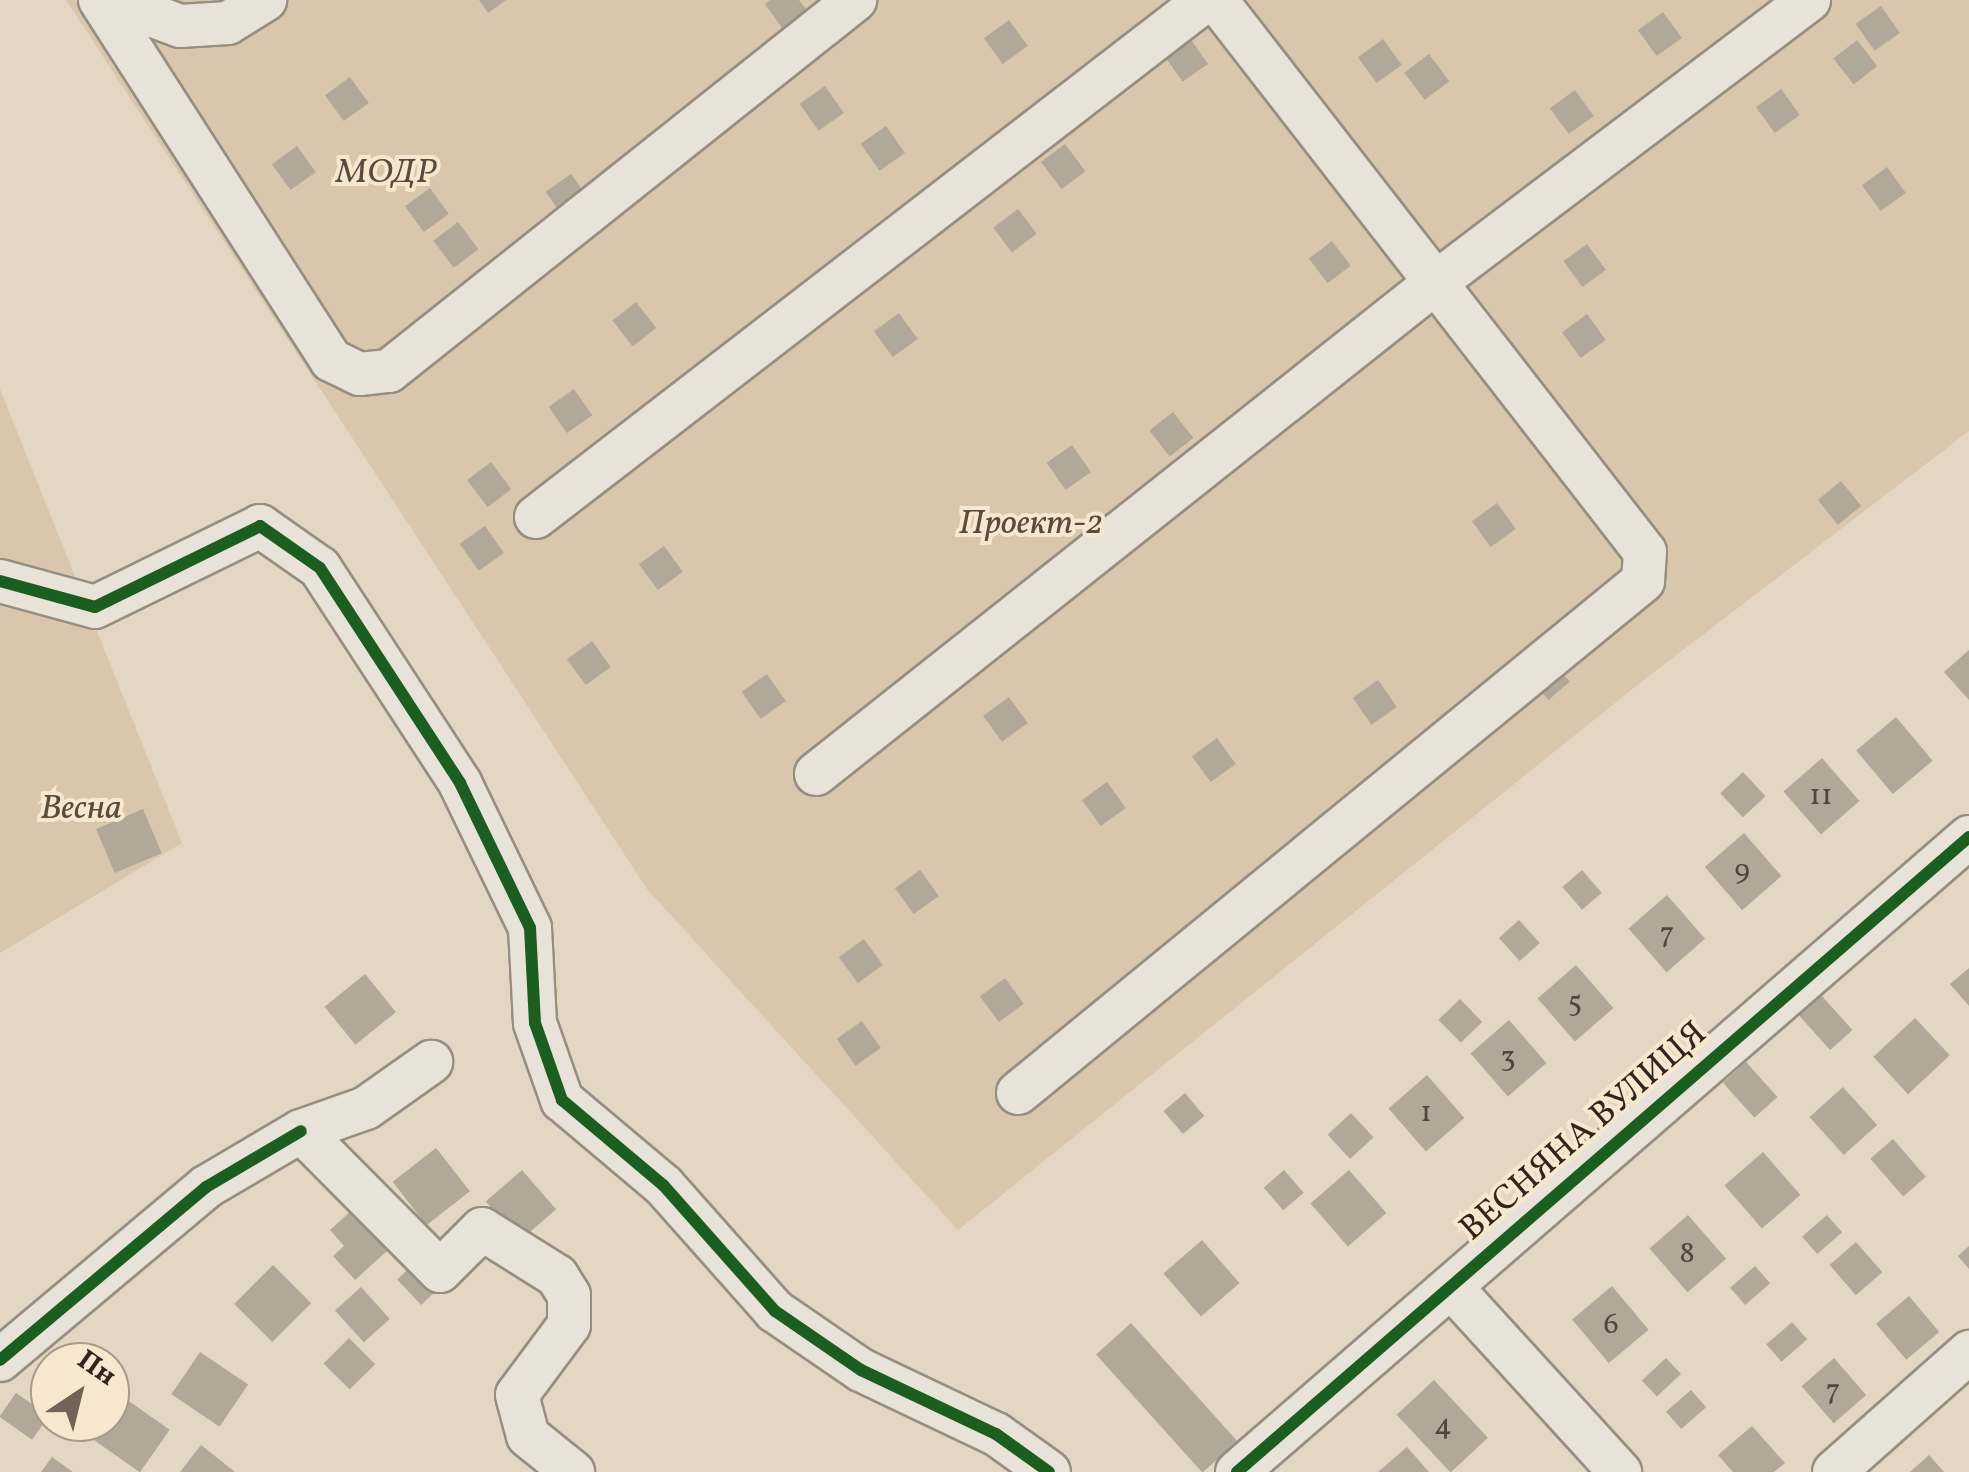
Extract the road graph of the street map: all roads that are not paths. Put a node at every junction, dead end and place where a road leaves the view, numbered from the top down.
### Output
1 (100, 0) edge
2 (111, 0) edge
3 (265, 0) edge
4 (855, 0) edge
5 (1206, 0) edge
6 (1216, 0) edge
7 (1809, 0) edge
8 (1435, 283) junction
9 (536, 517) dead end
10 (0, 581) edge
11 (816, 774) dead end
12 (1969, 837) edge
13 (431, 1062) dead end
14 (1018, 1093) dead end
15 (300, 1131) junction
16 (1451, 1288) junction
17 (1969, 1352) edge
18 (0, 1360) edge
19 (572, 1472) edge
20 (1049, 1472) edge
21 (1238, 1472) edge
22 (1620, 1472) edge
23 (1834, 1472) edge

1 - 4 street
2 - 3 street
5 - 9 street
6 - 8 street
7 - 8 street
8 - 11 street
8 - 14 street
10 - 20 street
12 - 16 street, ВЕСНЯНА ВУЛИЦЯ
13 - 15 street
15 - 18 street
15 - 19 street
16 - 21 street, ВЕСНЯНА ВУЛИЦЯ
16 - 22 street
17 - 23 street

